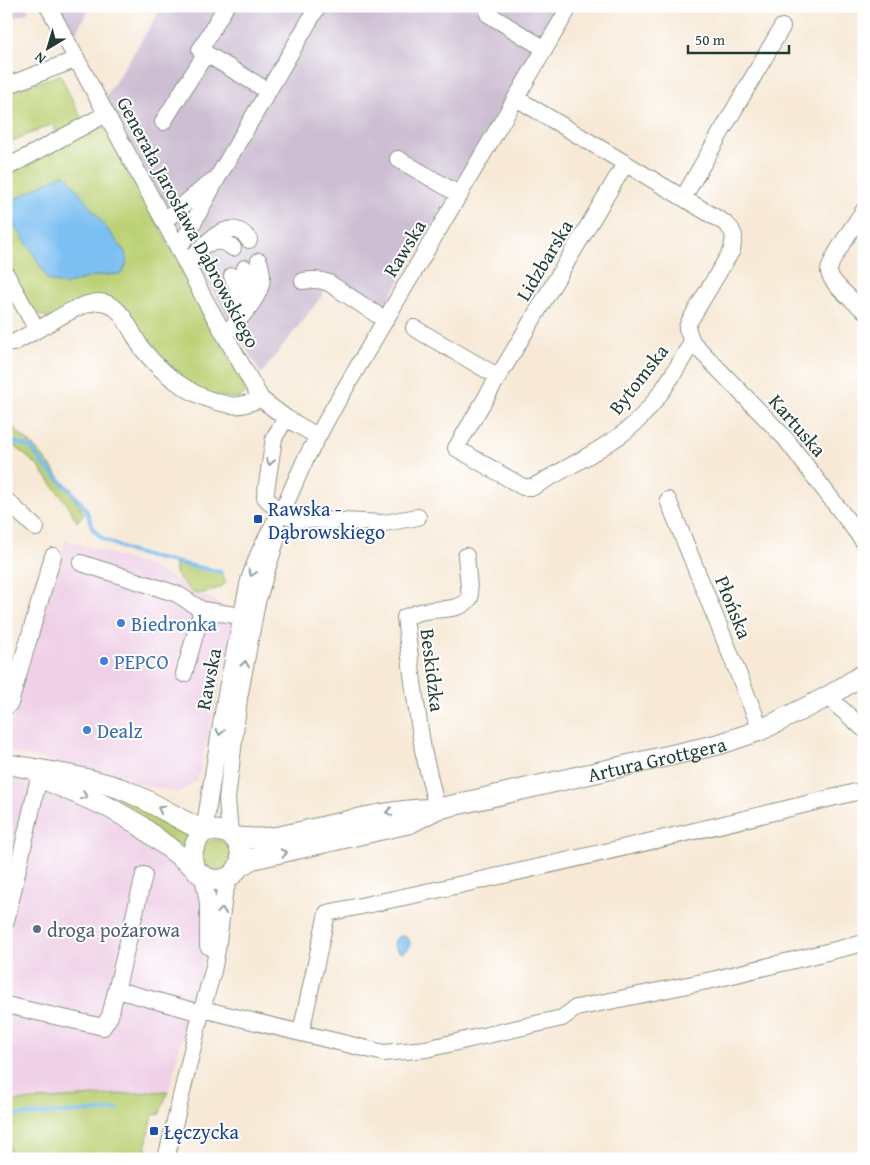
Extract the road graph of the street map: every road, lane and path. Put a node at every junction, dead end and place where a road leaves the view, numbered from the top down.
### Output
1 (48, 6) edge
2 (226, 6) edge
3 (318, 6) edge
4 (570, 6) edge
5 (488, 14) dead end
6 (782, 26) dead end
7 (545, 49) junction
8 (206, 53) junction
9 (76, 59) junction
10 (6, 86) edge
11 (268, 91) junction
12 (516, 98) junction
13 (106, 114) junction
14 (164, 122) dead end
15 (398, 159) dead end
16 (625, 164) junction
17 (6, 168) edge
18 (219, 175) junction
19 (460, 195) junction
20 (682, 198) junction
21 (864, 210) edge
22 (164, 221) junction
23 (248, 240) dead end
24 (202, 247) junction
25 (227, 251) dead end
26 (182, 257) junction
27 (6, 274) edge
28 (303, 281) dead end
29 (864, 310) edge
30 (244, 313) junction
31 (385, 320) junction
32 (414, 328) dead end
33 (36, 330) junction
34 (225, 335) junction
35 (692, 342) junction
36 (14, 343) dead end
37 (499, 377) junction
38 (261, 399) junction
39 (286, 418) junction
40 (317, 436) junction
41 (533, 487) joint
42 (6, 500) edge
43 (668, 500) dead end
44 (281, 514) junction
45 (418, 516) dead end
46 (36, 528) dead end
47 (864, 542) edge
48 (53, 556) dead end
49 (466, 556) dead end
50 (80, 563) dead end
51 (202, 610) junction
52 (241, 616) junction
53 (184, 674) dead end
54 (864, 674) edge
55 (829, 696) junction
56 (6, 707) edge
57 (864, 729) edge
58 (761, 730) junction
59 (7, 764) edge
60 (39, 777) junction
61 (864, 790) edge
62 (437, 809) junction
63 (204, 831) junction
64 (232, 835) junction
65 (199, 872) junction
66 (234, 872) junction
67 (144, 875) dead end
68 (6, 921) edge
69 (864, 943) edge
70 (117, 990) junction
71 (203, 1005) junction
72 (6, 1006) edge
73 (301, 1032) junction
74 (166, 1159) edge

1 - 9 street, Generała Jarosława Dąbrowskiego
2 - 8 street
3 - 11 street
4 - 7 street, Rawska
5 - 7 street
6 - 20 street
7 - 12 street, Rawska
8 - 11 street
8 - 14 street
9 - 10 street
9 - 13 street, Generała Jarosława Dąbrowskiego
11 - 18 street
12 - 16 street, Bytomska
12 - 19 street, Rawska
13 - 17 street
13 - 22 street, Generała Jarosława Dąbrowskiego
15 - 19 street
16 - 20 street, Bytomska
16 - 37 street, Lidzbarska
18 - 22 street
18 - 26 street
19 - 31 street, Rawska
20 - 35 street, Bytomska
21 - 29 street
22 - 26 street, Generała Jarosława Dąbrowskiego
23 - 24 street
24 - 25 street
24 - 26 street
26 - 34 street, Generała Jarosława Dąbrowskiego
27 - 33 street
28 - 31 street
30 - 30 street
30 - 34 street
31 - 40 street, Rawska
32 - 37 street
33 - 36 street
33 - 38 street
34 - 38 street, Generała Jarosława Dąbrowskiego
35 - 41 street, Bytomska
35 - 47 street, Kartuska
37 - 41 street, Lidzbarska
38 - 39 street, Generała Jarosława Dąbrowskiego
39 - 40 street, Generała Jarosława Dąbrowskiego
39 -> 44 street
40 - 44 street, Rawska
42 - 46 street
43 - 58 street, Płońska
44 - 45 street
44 -> 52 street, Rawska
64 -> 44 street, Rawska
48 - 56 street
49 - 62 street, Beskidzka
50 - 51 street
51 - 52 street
51 - 53 street
52 -> 63 street, Rawska
54 - 55 main road, Artura Grottgera
55 - 57 street
55 - 58 main road, Artura Grottgera
58 - 62 main road, Artura Grottgera
59 - 60 main road
63 -> 59 main road
60 -> 65 main road
60 - 68 street
61 - 73 street
62 -> 64 main road, Artura Grottgera
66 -> 62 main road, Artura Grottgera
63 - 64 main road
63 - 65 main road
64 - 66 main road
65 - 66 main road
65 - 71 street
71 -> 66 street
67 - 70 street
69 - 73 street
70 - 71 street
70 - 72 street
71 - 73 street
71 - 74 street

